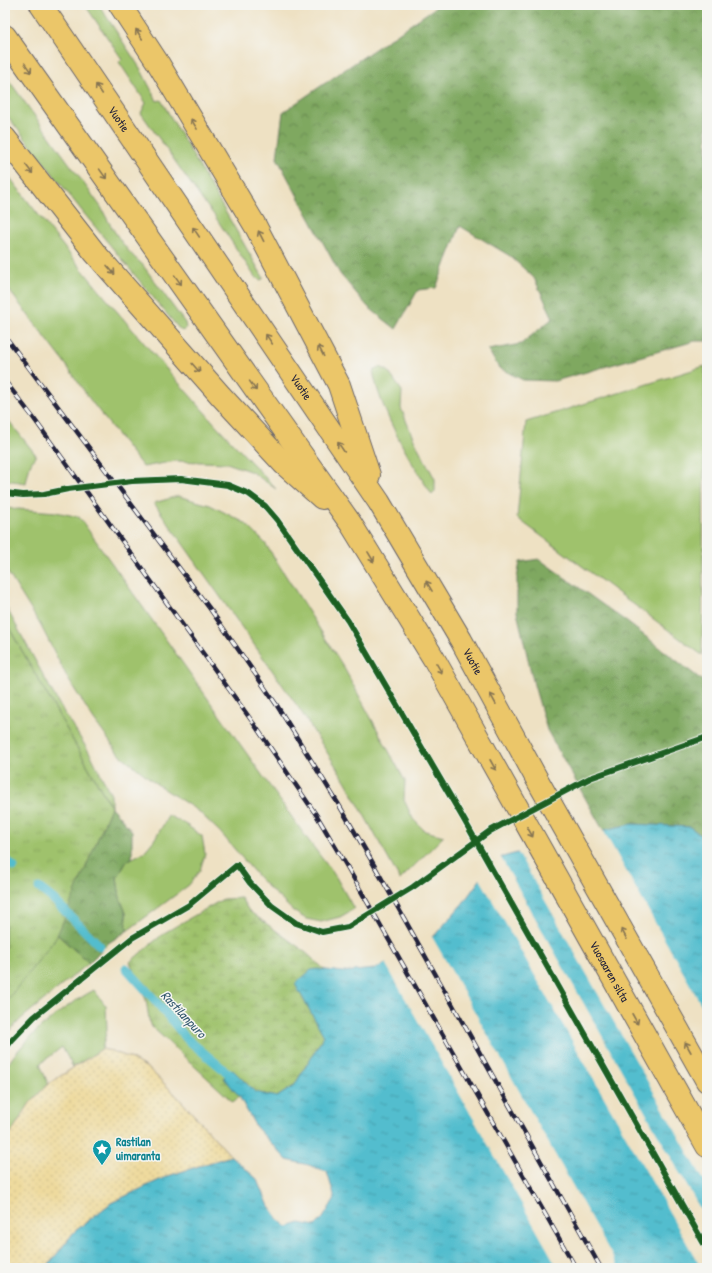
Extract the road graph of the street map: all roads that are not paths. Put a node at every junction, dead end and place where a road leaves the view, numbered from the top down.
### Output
1 (42, 5) edge
2 (120, 5) edge
3 (5, 36) edge
4 (5, 138) edge
5 (379, 502) junction
6 (351, 524) junction
7 (707, 1081) edge
8 (707, 1146) edge

5 -> 1 main road, Vuotie
5 -> 2 main road
3 -> 6 main road
4 -> 6 main road
7 -> 5 main road, Vuotie
6 -> 8 main road, Vuosaaren silta

